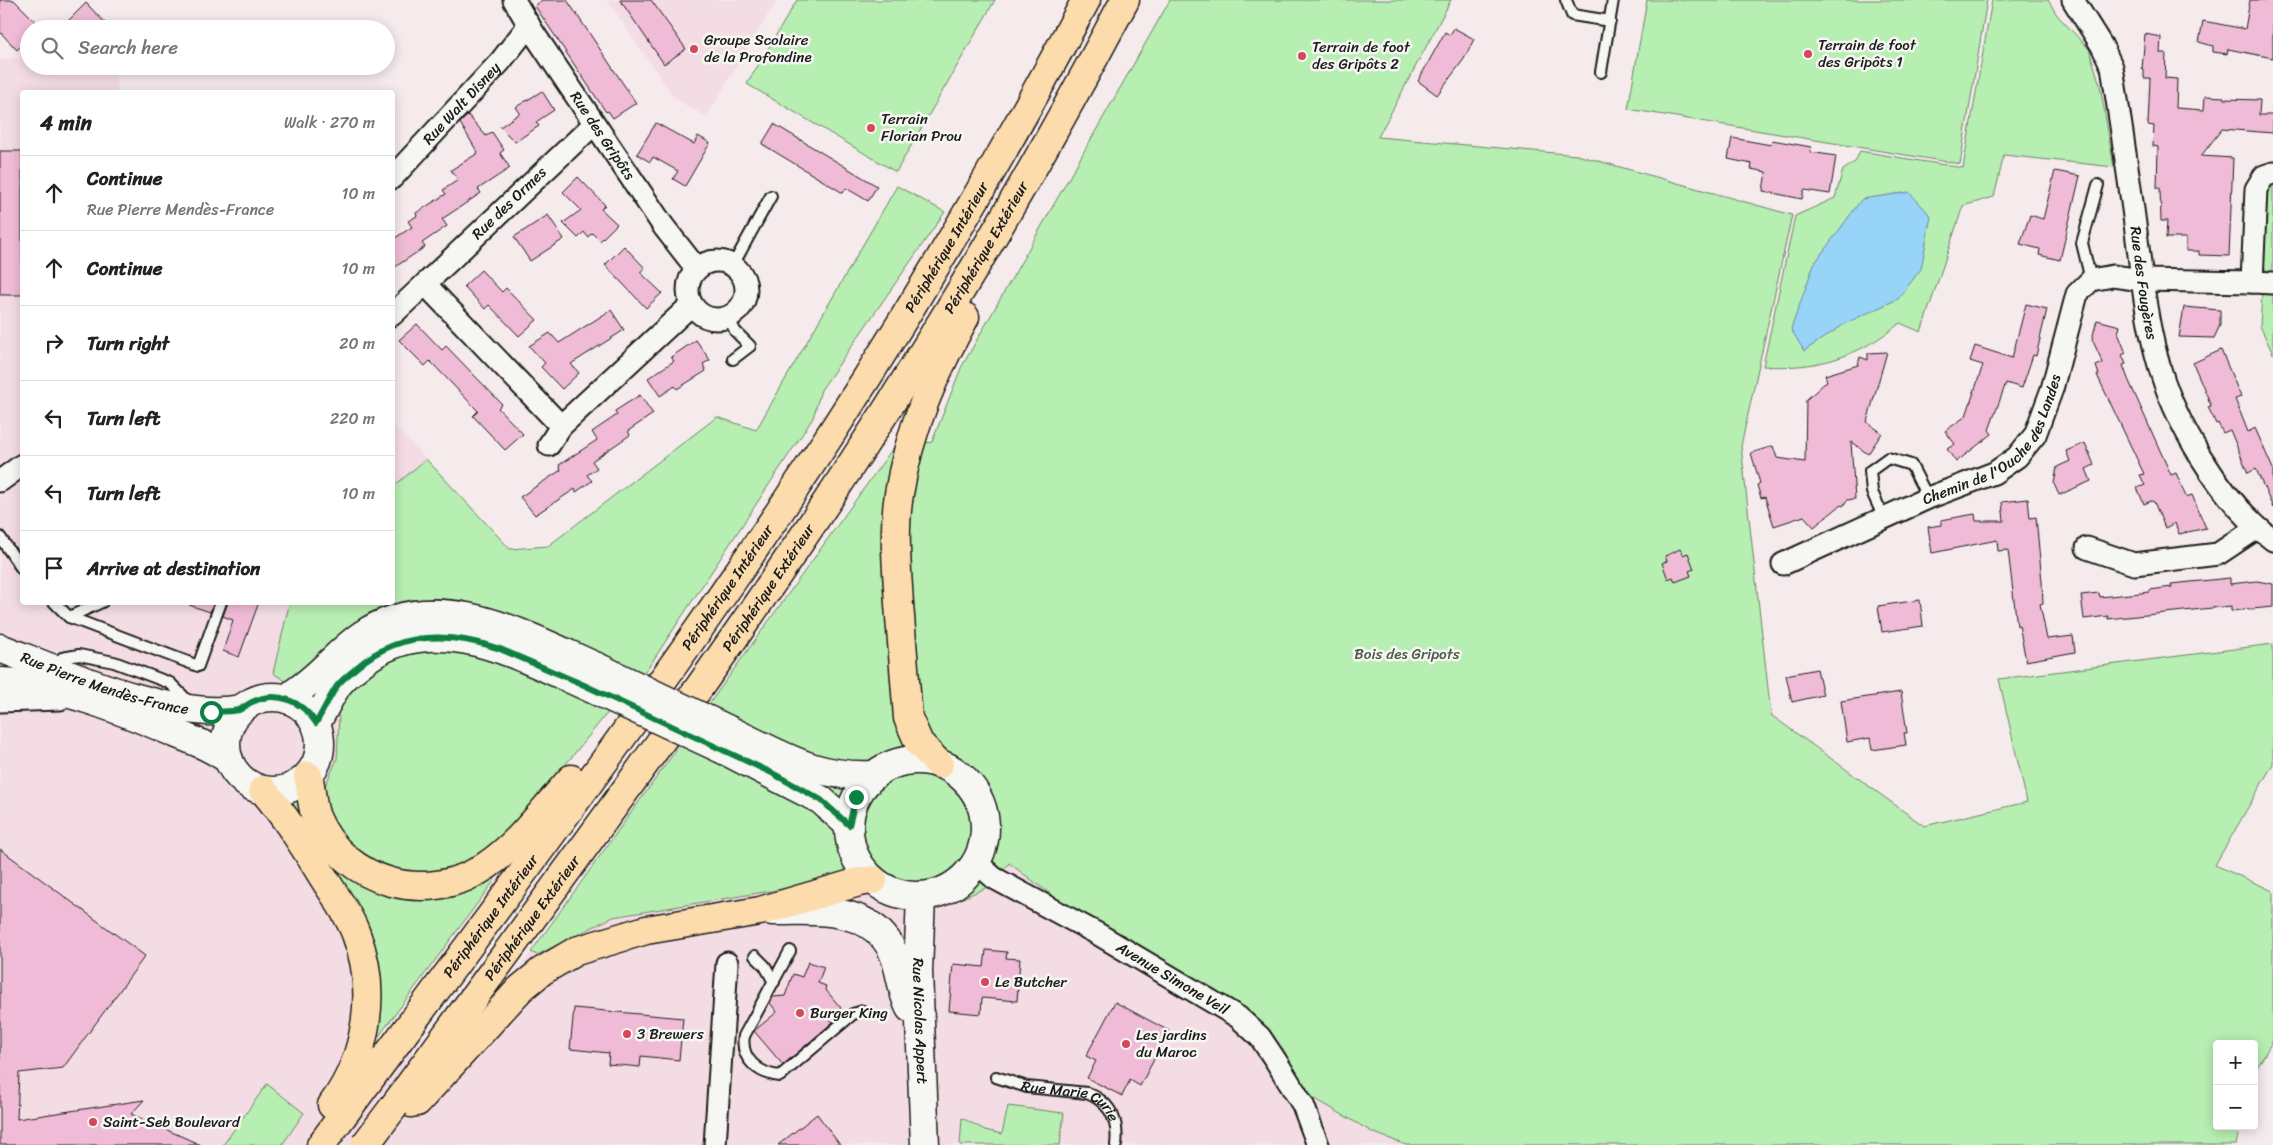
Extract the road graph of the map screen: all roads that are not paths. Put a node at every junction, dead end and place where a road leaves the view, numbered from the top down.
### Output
1 (514, 0) edge
2 (1086, 0) edge
3 (1125, 0) edge
4 (1566, 0) edge
5 (1613, 0) edge
6 (2074, 0) edge
7 (1610, 22) junction
8 (529, 25) junction
9 (1601, 72) dead end
10 (594, 124) junction
11 (2273, 173) edge
12 (395, 175) edge
13 (2098, 185) dead end
14 (771, 196) dead end
15 (1003, 220) junction
16 (733, 265) junction
17 (696, 268) junction
18 (2091, 280) junction
19 (2142, 280) junction
20 (2263, 282) edge
21 (425, 284) junction
22 (691, 305) junction
23 (395, 312) edge
24 (729, 317) junction
25 (733, 359) dead end
26 (561, 426) junction
27 (549, 445) dead end
28 (20, 467) edge
29 (0, 481) edge
30 (1928, 498) junction
31 (1884, 518) junction
32 (2265, 534) edge
33 (0, 537) edge
34 (2087, 548) dead end
35 (1783, 564) dead end
36 (20, 566) edge
37 (57, 605) edge
38 (95, 605) edge
39 (220, 605) edge
40 (69, 617) junction
41 (0, 648) edge
42 (590, 676) junction
43 (0, 682) edge
44 (82, 699) junction
45 (286, 699) junction
46 (0, 701) edge
47 (242, 709) junction
48 (316, 723) junction
49 (730, 741) junction
50 (229, 760) junction
51 (939, 764) junction
52 (600, 767) junction
53 (874, 775) junction
54 (308, 776) junction
55 (264, 790) junction
56 (849, 825) junction
57 (976, 862) junction
58 (872, 880) junction
59 (921, 896) junction
60 (760, 911) junction
61 (790, 951) dead end
62 (755, 956) dead end
63 (727, 963) dead end
64 (774, 982) junction
65 (863, 1011) dead end
66 (920, 1024) junction
67 (996, 1077) dead end
68 (350, 1093) junction
69 (395, 1105) junction
70 (364, 1142) edge
71 (311, 1143) edge
72 (715, 1145) edge
73 (925, 1145) edge
74 (1116, 1145) edge
75 (1318, 1145) edge

1 - 8 street, Rue des Gripôts
2 - 52 highway, Périphérique Intérieur
3 - 15 highway, Périphérique Extérieur
4 - 7 lane
5 - 7 lane
6 - 19 street, Rue des Fougères
7 - 9 lane
8 - 10 street, Rue des Gripôts
8 - 12 street, Rue Walt Disney
10 - 17 street, Rue des Gripôts
10 - 21 street, Rue des Ormes
11 - 20 street
13 - 18 lane
14 - 16 lane
15 - 51 highway
15 - 69 highway, Périphérique Extérieur
16 - 17 street
16 - 24 street
17 - 22 street
18 - 19 street
18 - 30 street, Chemin de l'Ouche des Landes
19 - 20 street
19 - 32 street, Rue des Fougères
21 - 23 street, Rue des Ormes
21 - 26 street
22 - 24 street
22 - 26 street
24 - 25 lane
26 - 27 street
28 - 29 street
30 - 31 street, Chemin de l'Ouche des Landes
30 - 31 lane
31 - 35 street, Chemin de l'Ouche des Landes
32 - 34 street
33 - 36 lane
37 - 40 lane
38 - 40 lane
39 - 40 lane
41 - 47 main road, Rue Pierre Mendès-France
42 - 45 main road
42 - 48 main road
42 - 49 main road, bridge
43 - 44 main road, Rue Pierre Mendès-France
44 - 46 street
44 - 50 main road, Rue Pierre Mendès-France
45 - 47 main road
45 - 48 main road
47 - 50 main road
48 - 54 main road
49 - 53 main road
49 - 56 main road
50 - 55 main road
51 - 53 main road
51 - 57 main road
52 - 54 highway
52 - 68 highway, Périphérique Intérieur
53 - 56 main road
54 - 55 main road
55 - 68 highway
56 - 58 main road
57 - 59 main road
57 - 75 street, Avenue Simone Veil
58 - 59 main road
58 - 60 highway
59 - 66 main road, Rue Nicolas Appert
60 - 66 main road
60 - 69 highway
61 - 64 lane
62 - 64 lane
63 - 72 street
64 - 65 lane
66 - 73 main road, Rue Nicolas Appert
67 - 74 lane, Rue Marie Curie
68 - 71 highway
69 - 70 highway, Périphérique Extérieur, bridge

